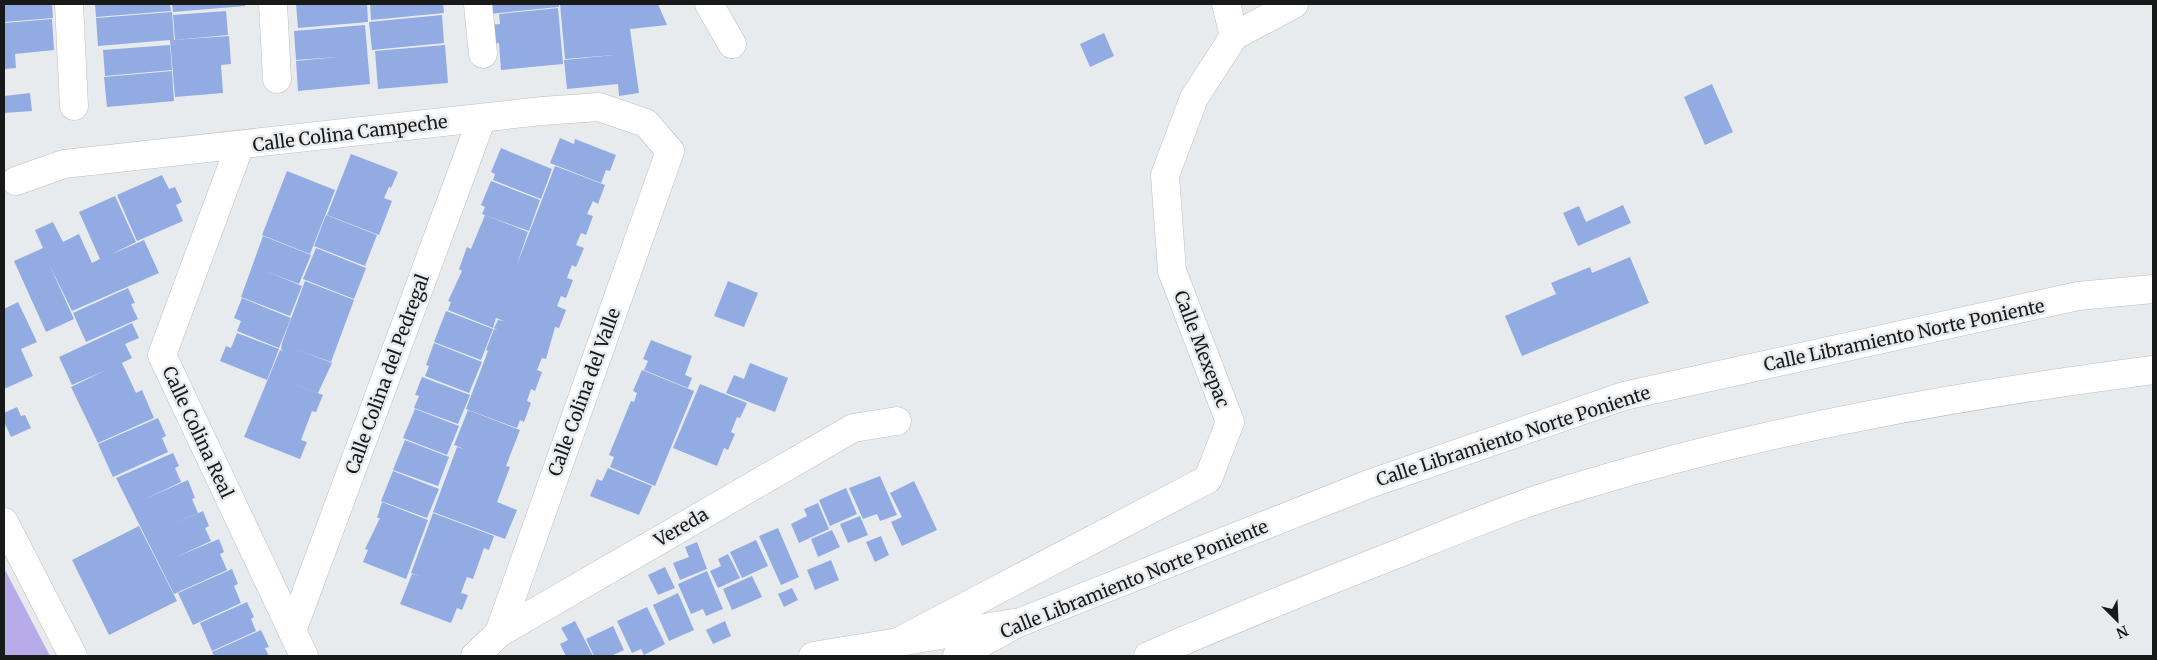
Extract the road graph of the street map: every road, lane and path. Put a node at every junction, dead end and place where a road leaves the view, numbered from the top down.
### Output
1 (69, 4) edge
2 (273, 4) edge
3 (478, 4) edge
4 (709, 4) edge
5 (1226, 4) edge
6 (1294, 4) edge
7 (1234, 36) junction
8 (732, 44) dead end
9 (482, 54) dead end
10 (277, 79) dead end
11 (74, 106) dead end
12 (482, 118) junction
13 (240, 145) junction
14 (670, 151) joint
15 (16, 181) dead end
16 (2153, 290) edge
17 (2153, 370) edge
18 (897, 421) dead end
19 (4, 522) edge
20 (1018, 623) junction
21 (292, 631) junction
22 (499, 633) junction
23 (898, 642) junction
24 (73, 656) edge
25 (304, 656) edge
26 (475, 656) edge
27 (814, 656) edge
28 (957, 656) edge
29 (1148, 656) edge

1 - 11 main road
2 - 10 main road
3 - 9 main road
4 - 8 main road
5 - 7 main road
6 - 7 main road
7 - 23 main road, Calle Mexepac
12 - 13 main road, Calle Colina Campeche
12 - 14 main road, Calle Colina Campeche
12 - 21 main road, Calle Colina del Pedregal
13 - 15 main road, Calle Colina Campeche
13 - 21 main road, Calle Colina Real
14 - 22 main road, Calle Colina del Valle
16 - 20 main road, Calle Libramiento Norte Poniente
17 - 29 main road
18 - 22 main road, Vereda
19 - 24 main road
20 - 23 main road
20 - 28 main road, Calle Libramiento Norte Poniente
21 - 25 main road, Calle Colina Real
22 - 26 main road, Vereda
23 - 27 main road

